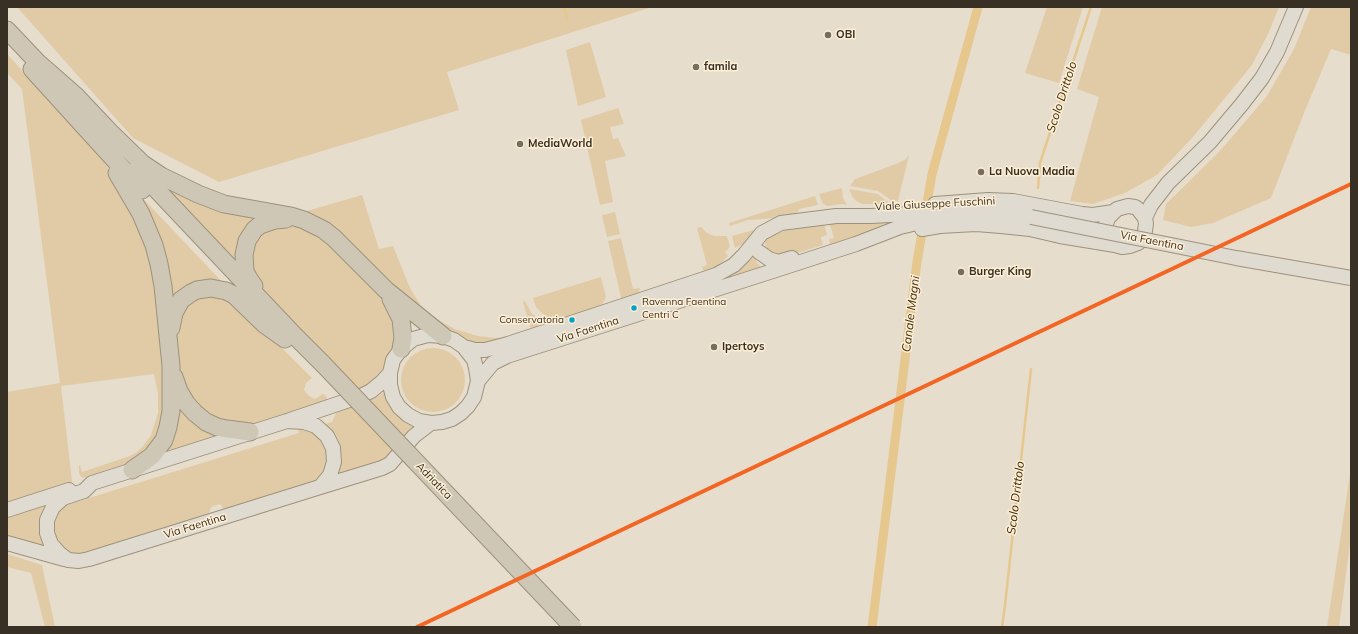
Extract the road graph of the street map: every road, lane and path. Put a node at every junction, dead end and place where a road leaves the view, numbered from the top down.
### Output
1 (1296, 7) edge
2 (7, 30) edge
3 (7, 43) edge
4 (36, 61) junction
5 (100, 145) junction
6 (1168, 183) junction
7 (1128, 206) junction
8 (911, 210) joint
9 (1113, 212) junction
10 (943, 214) junction
11 (1145, 218) junction
12 (304, 220) junction
13 (781, 223) joint
14 (762, 233) junction
15 (1115, 245) junction
16 (759, 252) junction
17 (812, 258) junction
18 (776, 270) junction
19 (1351, 278) edge
20 (386, 290) junction
21 (443, 336) junction
22 (290, 338) junction
23 (170, 344) junction
24 (464, 347) junction
25 (401, 349) junction
26 (171, 366) junction
27 (318, 366) junction
28 (390, 373) junction
29 (478, 381) junction
30 (287, 421) junction
31 (431, 423) junction
32 (250, 432) junction
33 (132, 470) junction
34 (92, 483) junction
35 (320, 487) junction
36 (7, 510) edge
37 (7, 543) edge
38 (68, 560) junction
39 (561, 627) edge
40 (573, 627) edge

1 - 6 main road
2 - 4 highway
3 - 5 highway
4 - 12 highway
4 - 22 highway
5 - 22 highway
5 - 23 highway
6 - 7 main road
6 - 11 main road
7 - 9 main road
7 - 11 main road
8 - 10 main road, Via Faentina
8 - 13 main road, Viale Giuseppe Fuschini
9 - 10 main road, Viale Giuseppe Fuschini
9 - 15 main road
10 - 15 main road, Viale Giuseppe Fuschini
10 - 17 main road, Via Faentina
10 - 19 main road, Via Faentina, bridge
11 - 15 main road
12 - 20 highway
12 - 22 highway
13 - 14 main road, Via Faentina
14 - 16 main road
14 - 24 main road, Via Faentina
16 - 17 main road
16 - 18 main road
17 - 18 main road, Via Faentina
18 - 29 main road, Via Faentina
20 - 21 highway
20 - 25 highway
21 - 24 main road
21 - 25 main road
22 - 23 highway
22 - 27 highway, Adriatica
23 - 26 highway
24 - 29 main road
25 - 28 main road
26 - 32 highway
26 - 33 highway
27 - 39 highway, Adriatica
27 - 40 highway, Adriatica, bridge
28 - 30 main road
28 - 31 main road
29 - 31 main road
30 - 32 main road
30 - 35 main road
31 - 35 main road, Via Faentina
32 - 33 main road
33 - 34 main road
34 - 36 main road
34 - 38 main road
35 - 38 main road, Via Faentina
37 - 38 main road, Via Faentina

